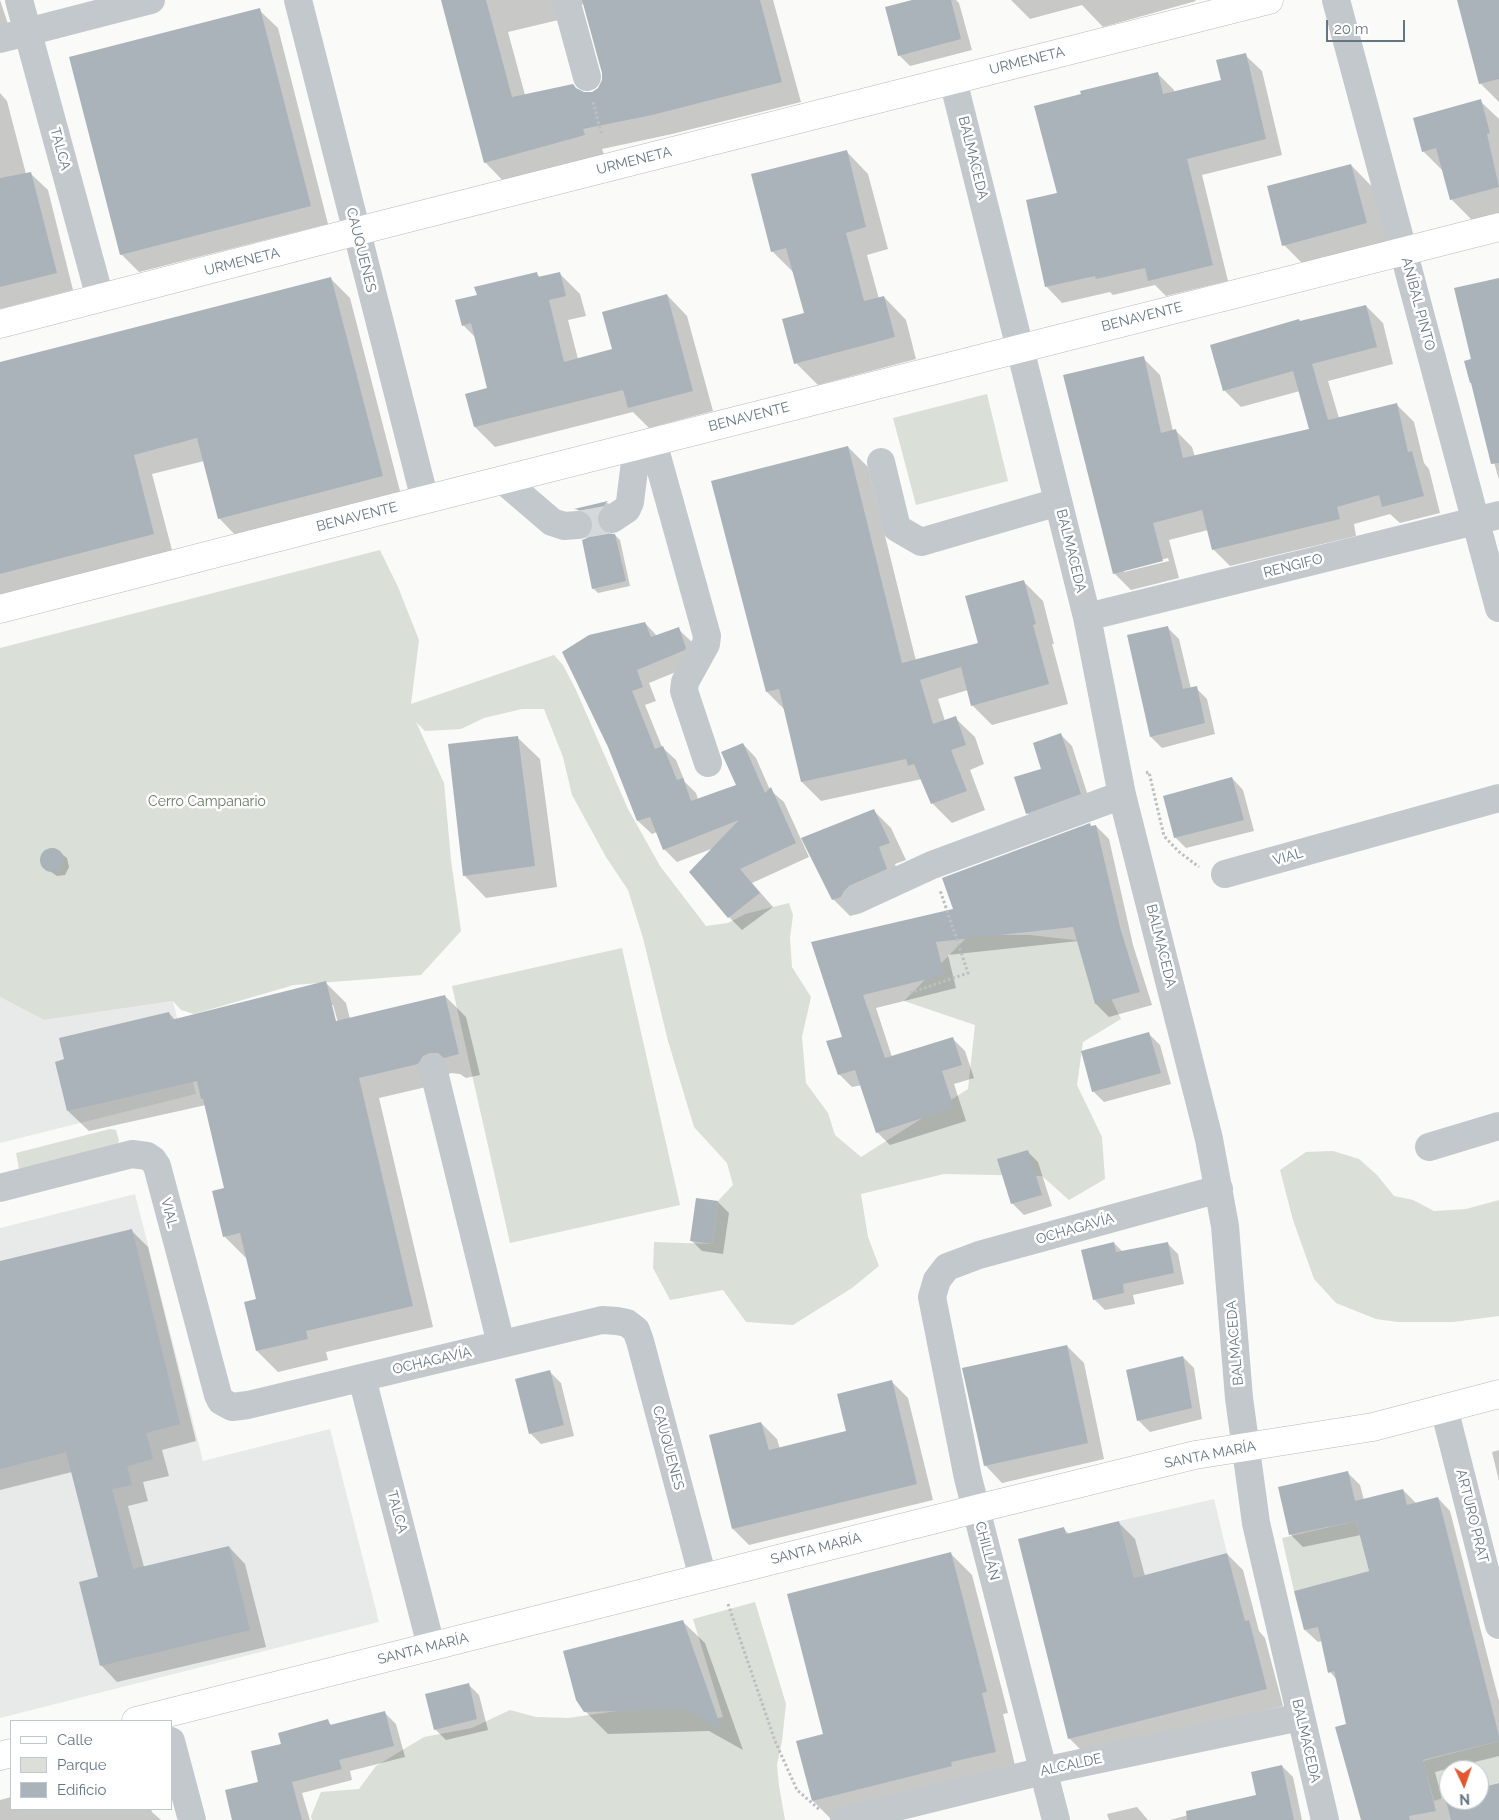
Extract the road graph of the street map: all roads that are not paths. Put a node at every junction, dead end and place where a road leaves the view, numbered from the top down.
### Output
1 (19, 0) edge
2 (151, 0) edge
3 (298, 0) edge
4 (566, 0) edge
5 (1269, 0) edge
6 (1336, 0) edge
7 (28, 32) junction
8 (0, 39) edge
9 (587, 77) road end
10 (953, 80) junction
11 (1499, 228) edge
12 (357, 232) junction
13 (1404, 252) junction
14 (100, 298) junction
15 (0, 324) edge
16 (1020, 348) junction
17 (645, 444) junction
18 (881, 462) dead end
19 (503, 480) junction
20 (425, 500) junction
21 (1058, 502) junction
22 (1487, 518) edge
23 (612, 519) tunnel mouth
24 (578, 525) tunnel mouth
25 (1499, 608) edge
26 (0, 609) edge
27 (1087, 617) junction
28 (708, 763) dead end
29 (1130, 785) junction
30 (1499, 798) edge
31 (1225, 874) road end
32 (856, 900) dead end
33 (433, 1068) dead end
34 (1499, 1126) edge
35 (1429, 1147) dead end
36 (0, 1188) edge
37 (1219, 1189) junction
38 (937, 1280) joint
39 (627, 1323) joint
40 (501, 1344) junction
41 (362, 1378) junction
42 (1499, 1394) edge
43 (238, 1406) joint
44 (1444, 1408) junction
45 (1246, 1448) junction
46 (976, 1509) junction
47 (703, 1578) junction
48 (1499, 1625) edge
49 (431, 1646) junction
50 (1300, 1717) junction
51 (165, 1718) edge
52 (146, 1720) edge
53 (172, 1745) edge
54 (1043, 1771) junction
55 (833, 1816) edge
56 (192, 1820) edge
57 (1056, 1820) edge
58 (1325, 1820) edge

1 - 7 street, TALCA
2 - 7 street
3 - 12 street, CAUQUENES
4 - 9 street
5 - 10 main road, URMENETA
6 - 13 street, ANÍBAL PINTO
7 - 8 street
7 - 14 street, TALCA
10 - 12 main road, URMENETA
10 - 16 street, BALMACEDA
11 - 13 main road, BENAVENTE
12 - 14 main road, URMENETA
12 - 20 street, CAUQUENES
13 - 16 main road, BENAVENTE
13 - 22 street, ANÍBAL PINTO
14 - 15 main road, URMENETA
16 - 17 main road, BENAVENTE
16 - 21 street, BALMACEDA
17 - 19 main road, BENAVENTE
17 - 23 street
17 - 28 street
18 - 21 street
19 - 20 main road, BENAVENTE
19 - 24 street
20 - 26 main road, BENAVENTE
21 - 27 street, BALMACEDA
22 - 25 street, ANÍBAL PINTO
22 - 27 street, RENGIFO
27 - 29 street, BALMACEDA
29 - 32 street
29 - 37 street, BALMACEDA
30 - 31 street, VIAL
33 - 40 street
34 - 35 street
36 - 43 street, VIAL
37 - 38 street, OCHAGAVÍA
37 - 45 street, BALMACEDA
38 - 46 street, CHILLÁN
39 - 40 street, OCHAGAVÍA
39 - 47 street, CAUQUENES
40 - 41 street, OCHAGAVÍA
41 - 43 street, OCHAGAVÍA
41 - 49 street, TALCA
42 - 44 main road, SANTA MARÍA
44 - 45 main road, SANTA MARÍA
44 - 48 street, ARTURO PRAT
45 - 46 main road, SANTA MARÍA
45 - 50 street, BALMACEDA
46 - 47 main road, SANTA MARÍA
46 - 54 street, CHILLÁN
47 - 49 main road, SANTA MARÍA
49 - 51 main road, SANTA MARÍA
50 - 54 street, ALCALDE
50 - 58 street, BALMACEDA
51 - 52 main road, SANTA MARÍA
53 - 56 street
54 - 55 street, ALCALDE
54 - 57 street, CHILLÁN

